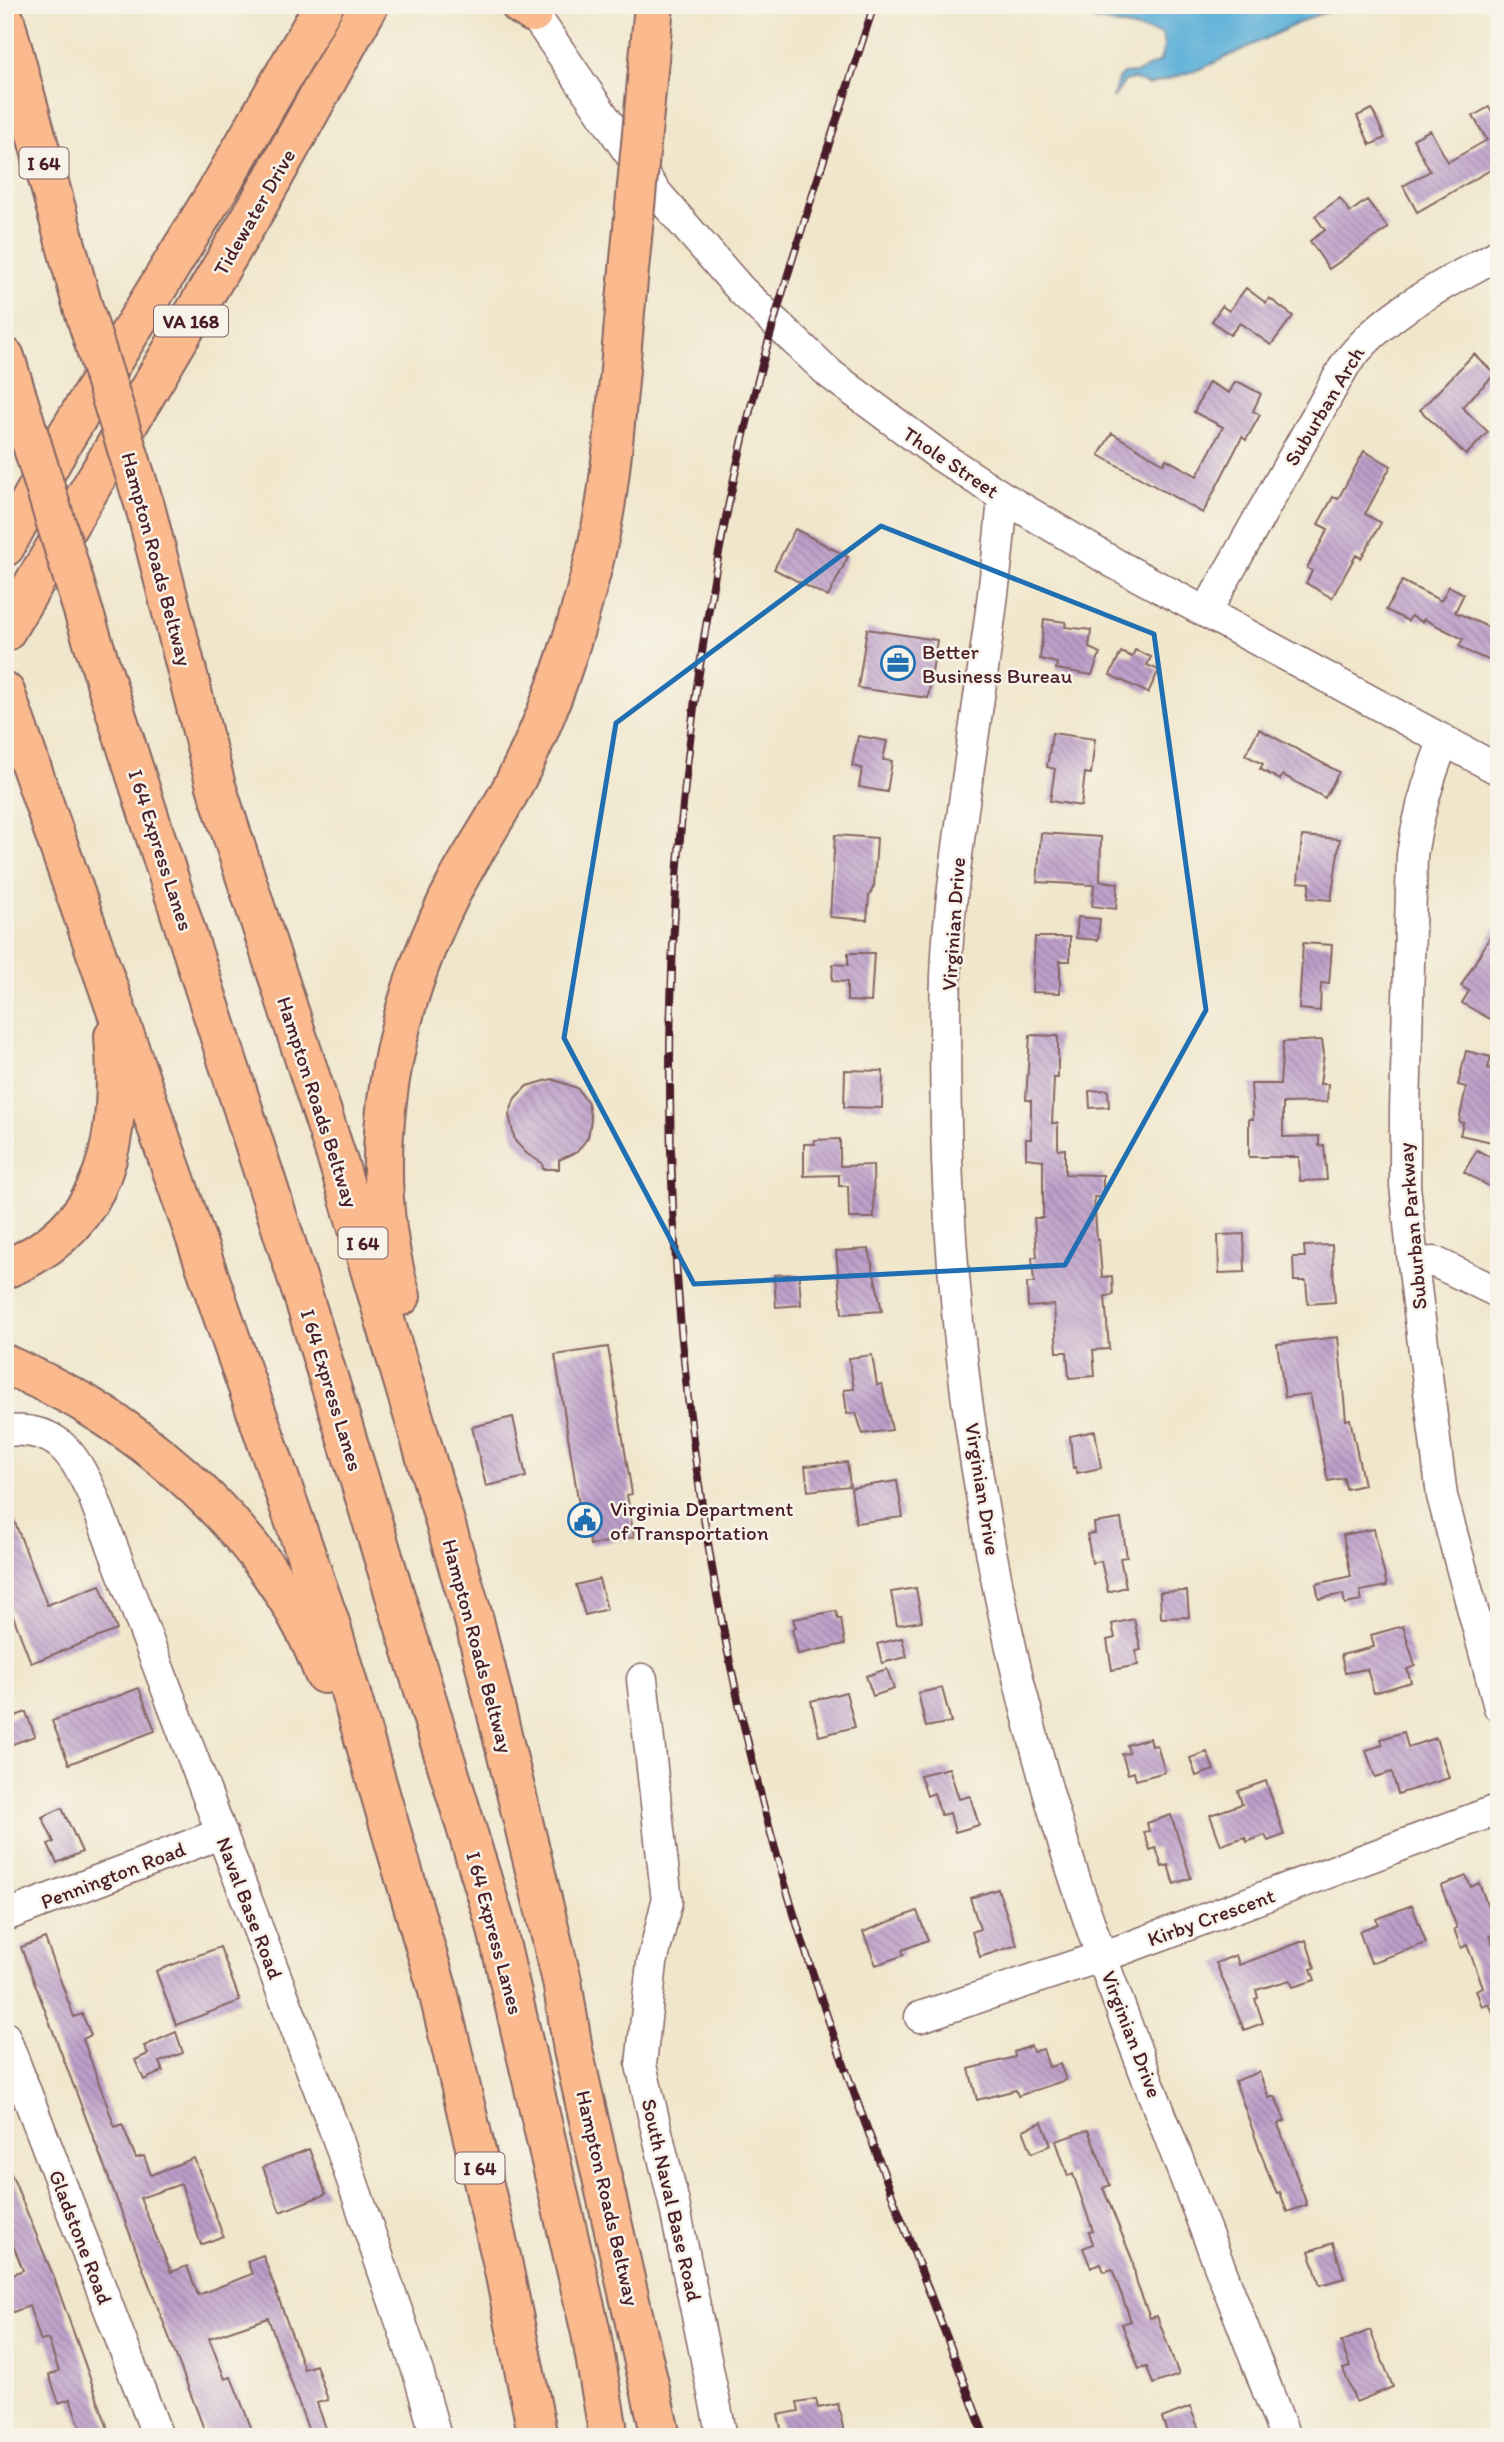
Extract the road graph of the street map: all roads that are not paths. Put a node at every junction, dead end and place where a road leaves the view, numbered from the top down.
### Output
1 (389, 5) edge
2 (654, 5) edge
3 (527, 8) edge
4 (317, 13) edge
5 (361, 19) edge
6 (5, 20) edge
7 (1499, 254) edge
8 (5, 357) edge
9 (1003, 497) junction
10 (5, 547) edge
11 (1206, 612) junction
12 (5, 632) edge
13 (10, 704) edge
14 (1444, 740) junction
15 (1499, 770) edge
16 (111, 995) junction
17 (1413, 1263) junction
18 (5, 1269) edge
19 (1499, 1293) edge
20 (5, 1364) edge
21 (5, 1431) edge
22 (642, 1679) dead end
23 (1499, 1707) edge
24 (1499, 1809) edge
25 (222, 1833) junction
26 (412, 1902) junction
27 (5, 1916) edge
28 (1103, 1956) junction
29 (562, 1981) junction
30 (920, 2017) dead end
31 (5, 2037) edge
32 (158, 2437) edge
33 (436, 2437) edge
34 (538, 2437) edge
35 (609, 2437) edge
36 (661, 2437) edge
37 (722, 2437) edge
38 (1285, 2437) edge

1 - 5 highway
2 - 29 highway, bridge
3 - 9 street, Thole Street
4 - 10 highway, Tidewater Drive / VA 168
5 - 12 highway, Tidewater Drive / VA 168
6 - 29 highway, Hampton Roads Beltway / I 64, bridge
7 - 11 street, Suburban Arch
8 - 35 highway, I 64 Express Lanes, bridge
9 - 11 street, Thole Street
9 - 28 street, Virginian Drive
11 - 14 street, Thole Street
13 - 16 highway, I 64
14 - 15 street, Thole Street
14 - 17 street, Suburban Parkway
16 - 18 highway
16 - 26 highway, I 64
17 - 19 street
17 - 23 street, Suburban Parkway
20 - 26 highway
21 - 25 street, Naval Base Road
22 - 37 street, South Naval Base Road
24 - 28 street, Kirby Crescent
25 - 27 street, Pennington Road
25 - 33 street, Naval Base Road
26 - 34 highway, I 64
28 - 30 street, Kirby Crescent
28 - 38 street, Virginian Drive
29 - 36 highway, Hampton Roads Beltway / I 64
31 - 32 street, Gladstone Road

